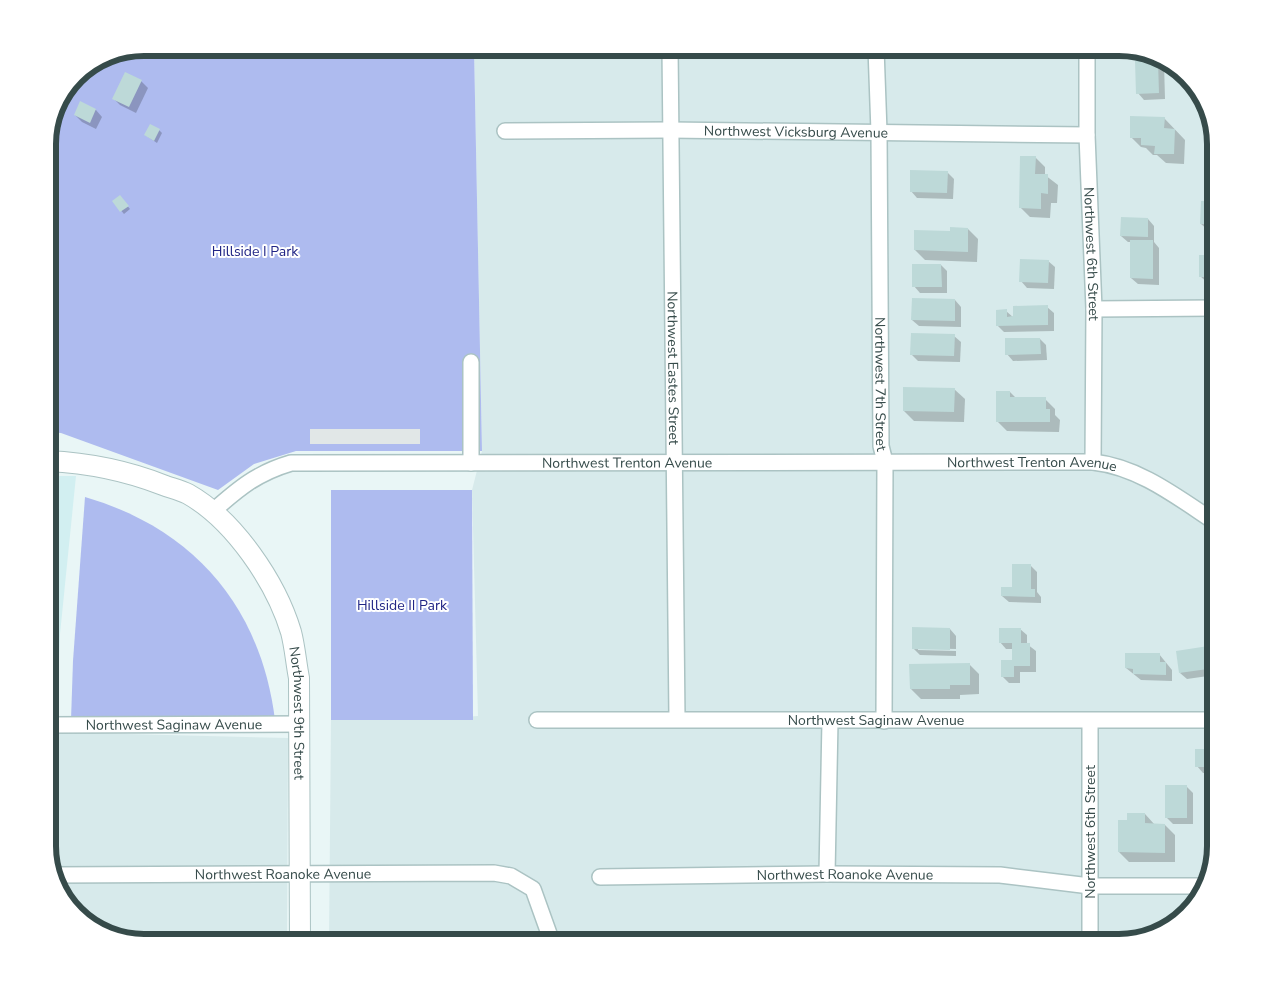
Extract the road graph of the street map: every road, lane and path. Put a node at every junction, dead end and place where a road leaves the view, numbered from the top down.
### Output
1 (670, 56) edge
2 (876, 56) edge
3 (1087, 56) edge
4 (670, 130) junction
5 (505, 131) dead end
6 (879, 132) junction
7 (1087, 135) junction
8 (1094, 308) junction
9 (1207, 308) edge
10 (471, 362) dead end
11 (56, 461) edge
12 (674, 462) junction
13 (885, 462) junction
14 (1093, 462) junction
15 (471, 463) junction
16 (212, 512) junction
17 (1207, 517) edge
18 (677, 719) junction
19 (537, 720) dead end
20 (1207, 720) edge
21 (830, 721) junction
22 (884, 721) junction
23 (1090, 721) junction
24 (300, 724) junction
25 (56, 725) edge
26 (827, 874) junction
27 (61, 875) edge
28 (299, 875) junction
29 (600, 877) dead end
30 (1090, 886) junction
31 (1197, 886) edge
32 (300, 934) edge
33 (549, 934) edge
34 (1090, 934) edge

1 - 4 street, Northwest Eastes Street
2 - 6 street, Northwest 7th Street
3 - 7 street, Northwest 6th Street
4 - 5 street, Northwest Vicksburg Avenue
4 - 6 street, Northwest Vicksburg Avenue
4 - 12 street, Northwest Eastes Street
6 - 7 street, Northwest Vicksburg Avenue
6 - 13 street, Northwest 7th Street
7 - 8 street, Northwest 6th Street
8 - 9 street
8 - 14 street, Northwest 6th Street
10 - 15 street
11 - 16 street
12 - 13 street, Northwest Trenton Avenue
12 - 15 street, Northwest Trenton Avenue
12 - 18 street, Northwest Eastes Street
13 - 14 street, Northwest Trenton Avenue
13 - 22 street, Northwest 7th Street
14 - 17 street, Northwest Trenton Avenue
15 - 16 street, Northwest Trenton Avenue
16 - 24 street, Northwest 9th Street
18 - 19 street, Northwest Saginaw Avenue
18 - 21 street, Northwest Saginaw Avenue
20 - 23 street, Northwest Saginaw Avenue
21 - 22 street, Northwest Saginaw Avenue
21 - 26 street
22 - 23 street, Northwest Saginaw Avenue
23 - 30 street, Northwest 6th Street
24 - 25 street, Northwest Saginaw Avenue
24 - 28 street, Northwest 9th Street
26 - 29 street, Northwest Roanoke Avenue
26 - 30 street, Northwest Roanoke Avenue
27 - 28 street, Northwest Roanoke Avenue
28 - 32 street, Northwest 9th Street
28 - 33 street, Northwest Roanoke Avenue
30 - 31 street, Northwest Roanoke Avenue
30 - 34 street, Northwest 6th Street

